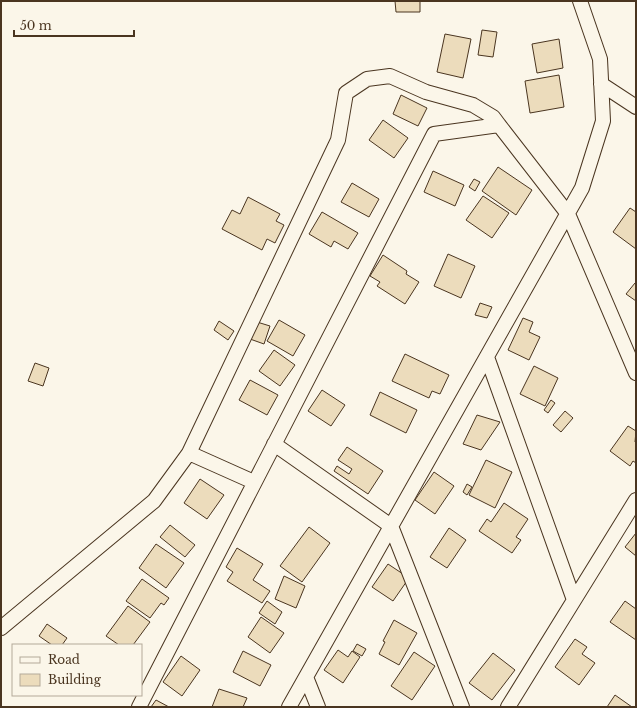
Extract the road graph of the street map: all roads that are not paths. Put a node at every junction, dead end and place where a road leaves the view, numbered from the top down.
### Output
1 (580, 1) edge
2 (601, 84) junction
3 (636, 108) edge
4 (499, 125) junction
5 (568, 214) junction
6 (487, 357) junction
7 (636, 373) edge
8 (274, 444) junction
9 (189, 453) junction
10 (254, 482) junction
11 (636, 500) edge
12 (391, 526) junction
13 (574, 600) junction
14 (1, 628) edge
15 (306, 677) junction
16 (139, 707) edge
17 (289, 707) edge
18 (318, 707) edge
19 (462, 707) edge
20 (508, 707) edge

1 - 2 street
2 - 3 street
2 - 5 street
4 - 5 street
4 - 8 street
4 - 9 street
5 - 6 street
5 - 7 street
6 - 12 street
6 - 13 street
8 - 10 street
8 - 12 street
9 - 10 street
9 - 14 street
10 - 16 street
11 - 13 street
12 - 15 street
12 - 19 street
13 - 20 street
15 - 17 street
15 - 18 street

